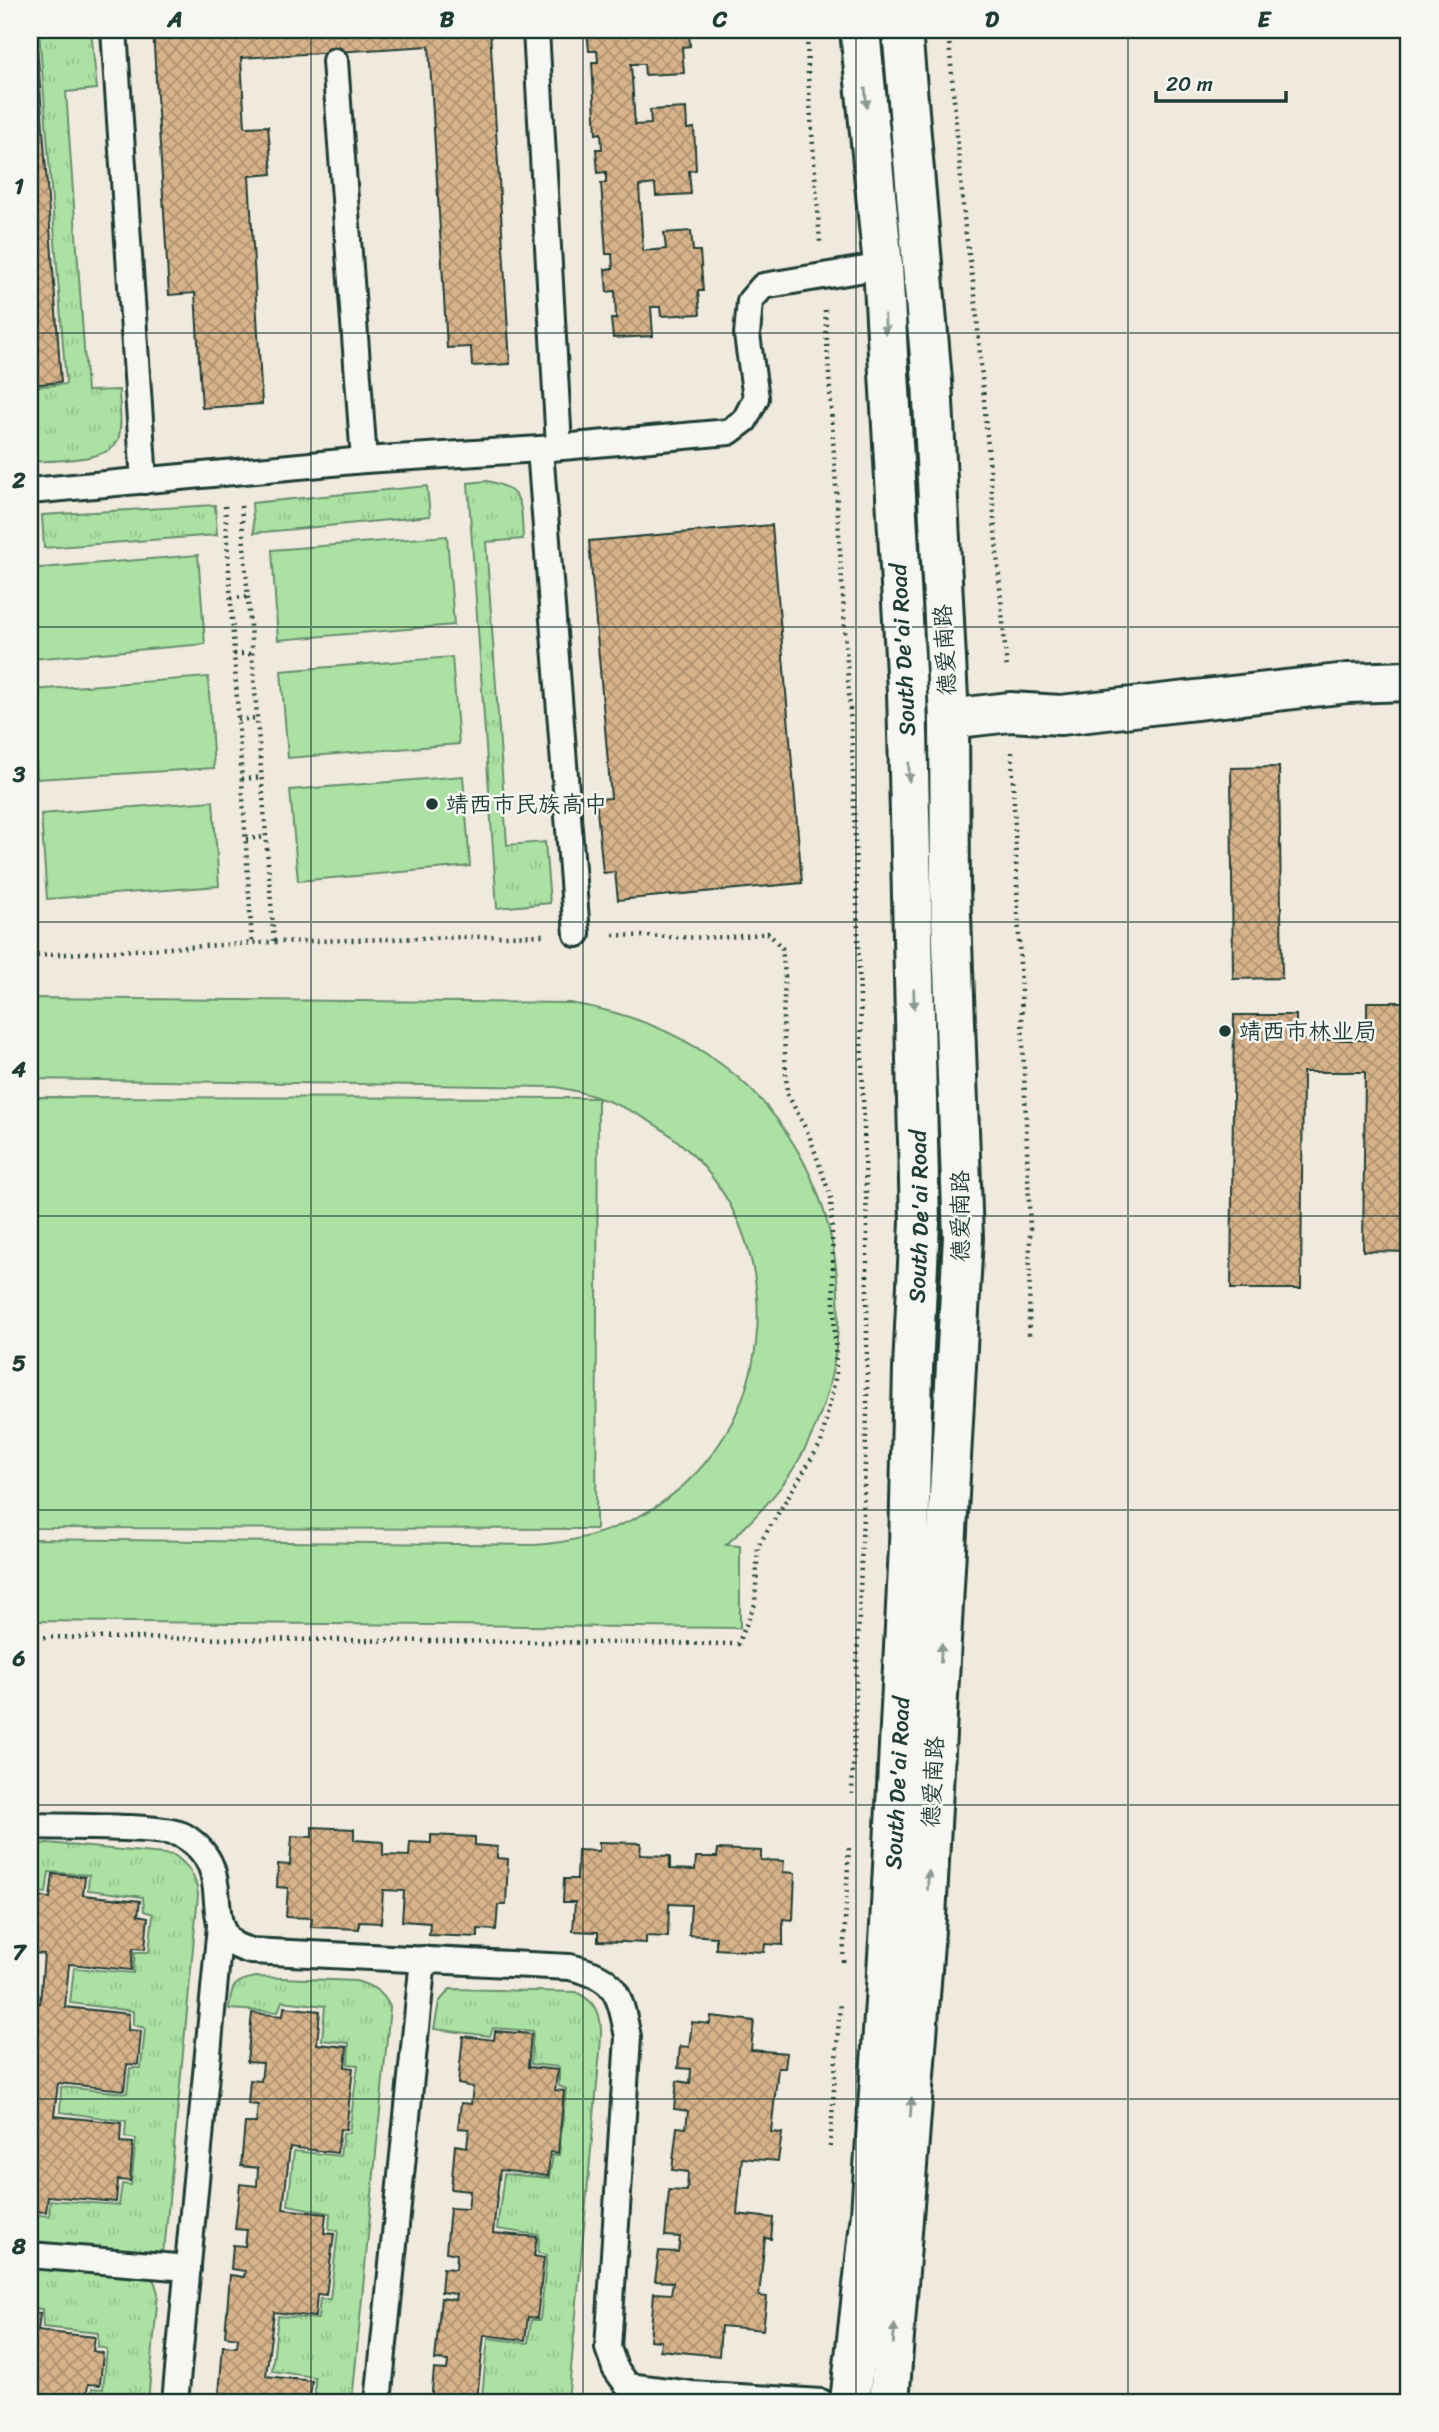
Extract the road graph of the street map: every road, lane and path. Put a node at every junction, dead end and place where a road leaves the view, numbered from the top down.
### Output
1 (114, 30) edge
2 (536, 30) edge
3 (807, 30) edge
4 (860, 30) edge
5 (902, 30) edge
6 (335, 61) dead end
7 (883, 266) junction
8 (822, 276) junction
9 (549, 447) junction
10 (364, 460) junction
11 (231, 472) junction
12 (144, 481) junction
13 (30, 491) edge
14 (249, 597) junction
15 (231, 598) junction
16 (234, 654) junction
17 (253, 654) junction
18 (1409, 681) edge
19 (257, 718) junction
20 (949, 719) junction
21 (239, 720) junction
22 (263, 777) junction
23 (242, 779) junction
24 (266, 837) junction
25 (245, 839) junction
26 (577, 934) junction
27 (274, 942) junction
28 (252, 943) junction
29 (30, 956) edge
30 (30, 1637) edge
31 (851, 1797) dead end
32 (30, 1826) edge
33 (849, 1838) dead end
34 (220, 1926) junction
35 (423, 1959) junction
36 (842, 1973) dead end
37 (840, 1999) dead end
38 (830, 2157) dead end
39 (30, 2255) edge
40 (188, 2268) junction
41 (175, 2402) edge
42 (377, 2402) edge
43 (821, 2402) edge
44 (850, 2402) edge
45 (889, 2402) edge

1 - 12 lane
2 - 9 lane
3 - 8 path
4 -> 7 main road, South De'ai Road
5 - 20 main road, 德爱南路
6 - 10 lane
7 - 8 lane
7 -> 44 main road, South De'ai Road
8 - 9 lane
8 - 31 path
9 - 10 lane
9 - 26 lane
10 - 11 lane
11 - 12 lane
11 - 14 path
11 - 15 path
12 - 13 lane
14 - 15 path
14 - 17 path
15 - 16 path
16 - 17 path
16 - 21 path
17 - 19 path
18 - 20 main road
19 - 21 path
19 - 22 path
45 -> 20 main road, 德爱南路
21 - 23 path
22 - 23 path
22 - 24 path
23 - 25 path
24 - 25 path
24 - 27 path
25 - 28 path
26 - 27 path
26 - 30 path
27 - 28 path
28 - 29 path
32 - 34 lane
33 - 36 path
34 - 35 lane
34 - 40 lane
35 - 42 lane
35 - 43 lane
37 - 38 path
39 - 40 lane
40 - 41 lane

